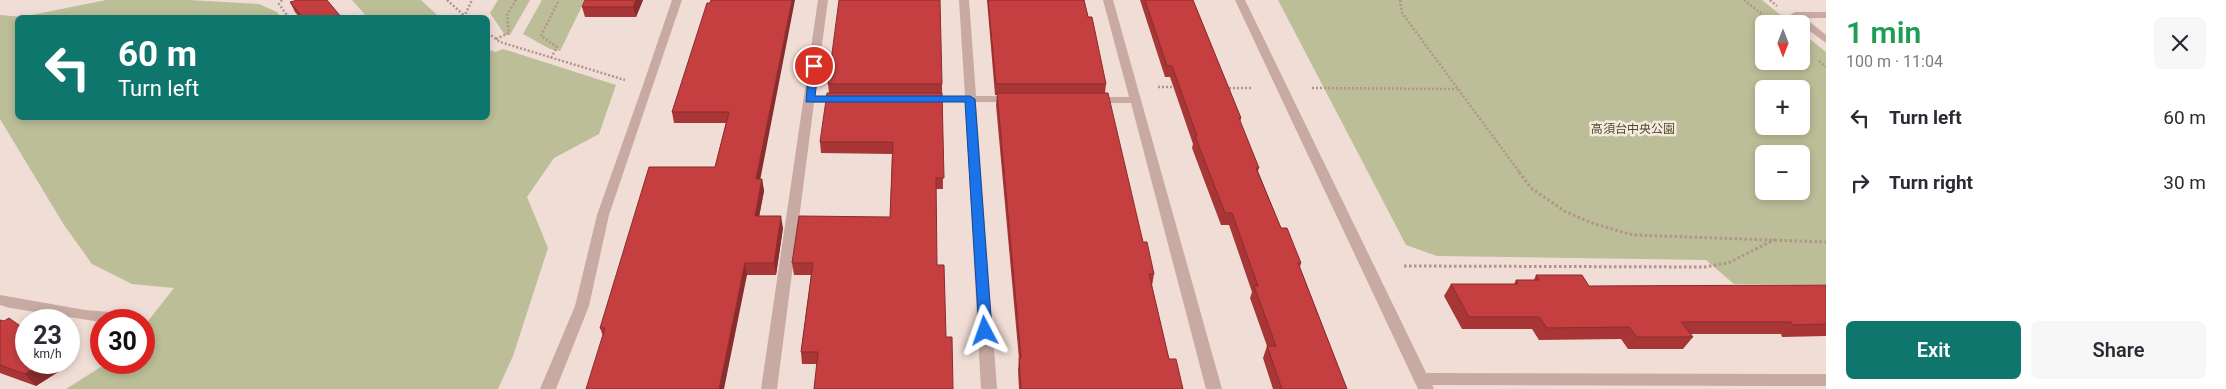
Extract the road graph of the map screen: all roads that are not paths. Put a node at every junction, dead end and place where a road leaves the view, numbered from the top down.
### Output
1 (677, 0) edge
2 (823, 0) edge
3 (964, 0) edge
4 (1108, 0) edge
5 (1240, 0) edge
6 (1826, 15) edge
7 (1826, 40) edge
8 (857, 99) edge
9 (913, 99) edge
10 (970, 99) junction
11 (1029, 99) edge
12 (810, 100) junction
13 (1078, 100) edge
14 (1136, 100) junction
15 (0, 300) edge
16 (90, 315) edge
17 (1826, 380) edge
18 (1424, 384) edge
19 (1627, 384) edge
20 (548, 389) edge
21 (769, 389) edge
22 (989, 389) edge
23 (1214, 389) edge

1 - 20 street
2 - 12 street
3 - 10 street
4 - 14 street
5 - 18 street
6 - 7 street
8 - 12 street
9 - 10 street
10 - 11 street
10 - 22 street
12 - 21 street
13 - 14 street
14 - 23 street
15 - 16 street
17 - 19 street
18 - 19 street

